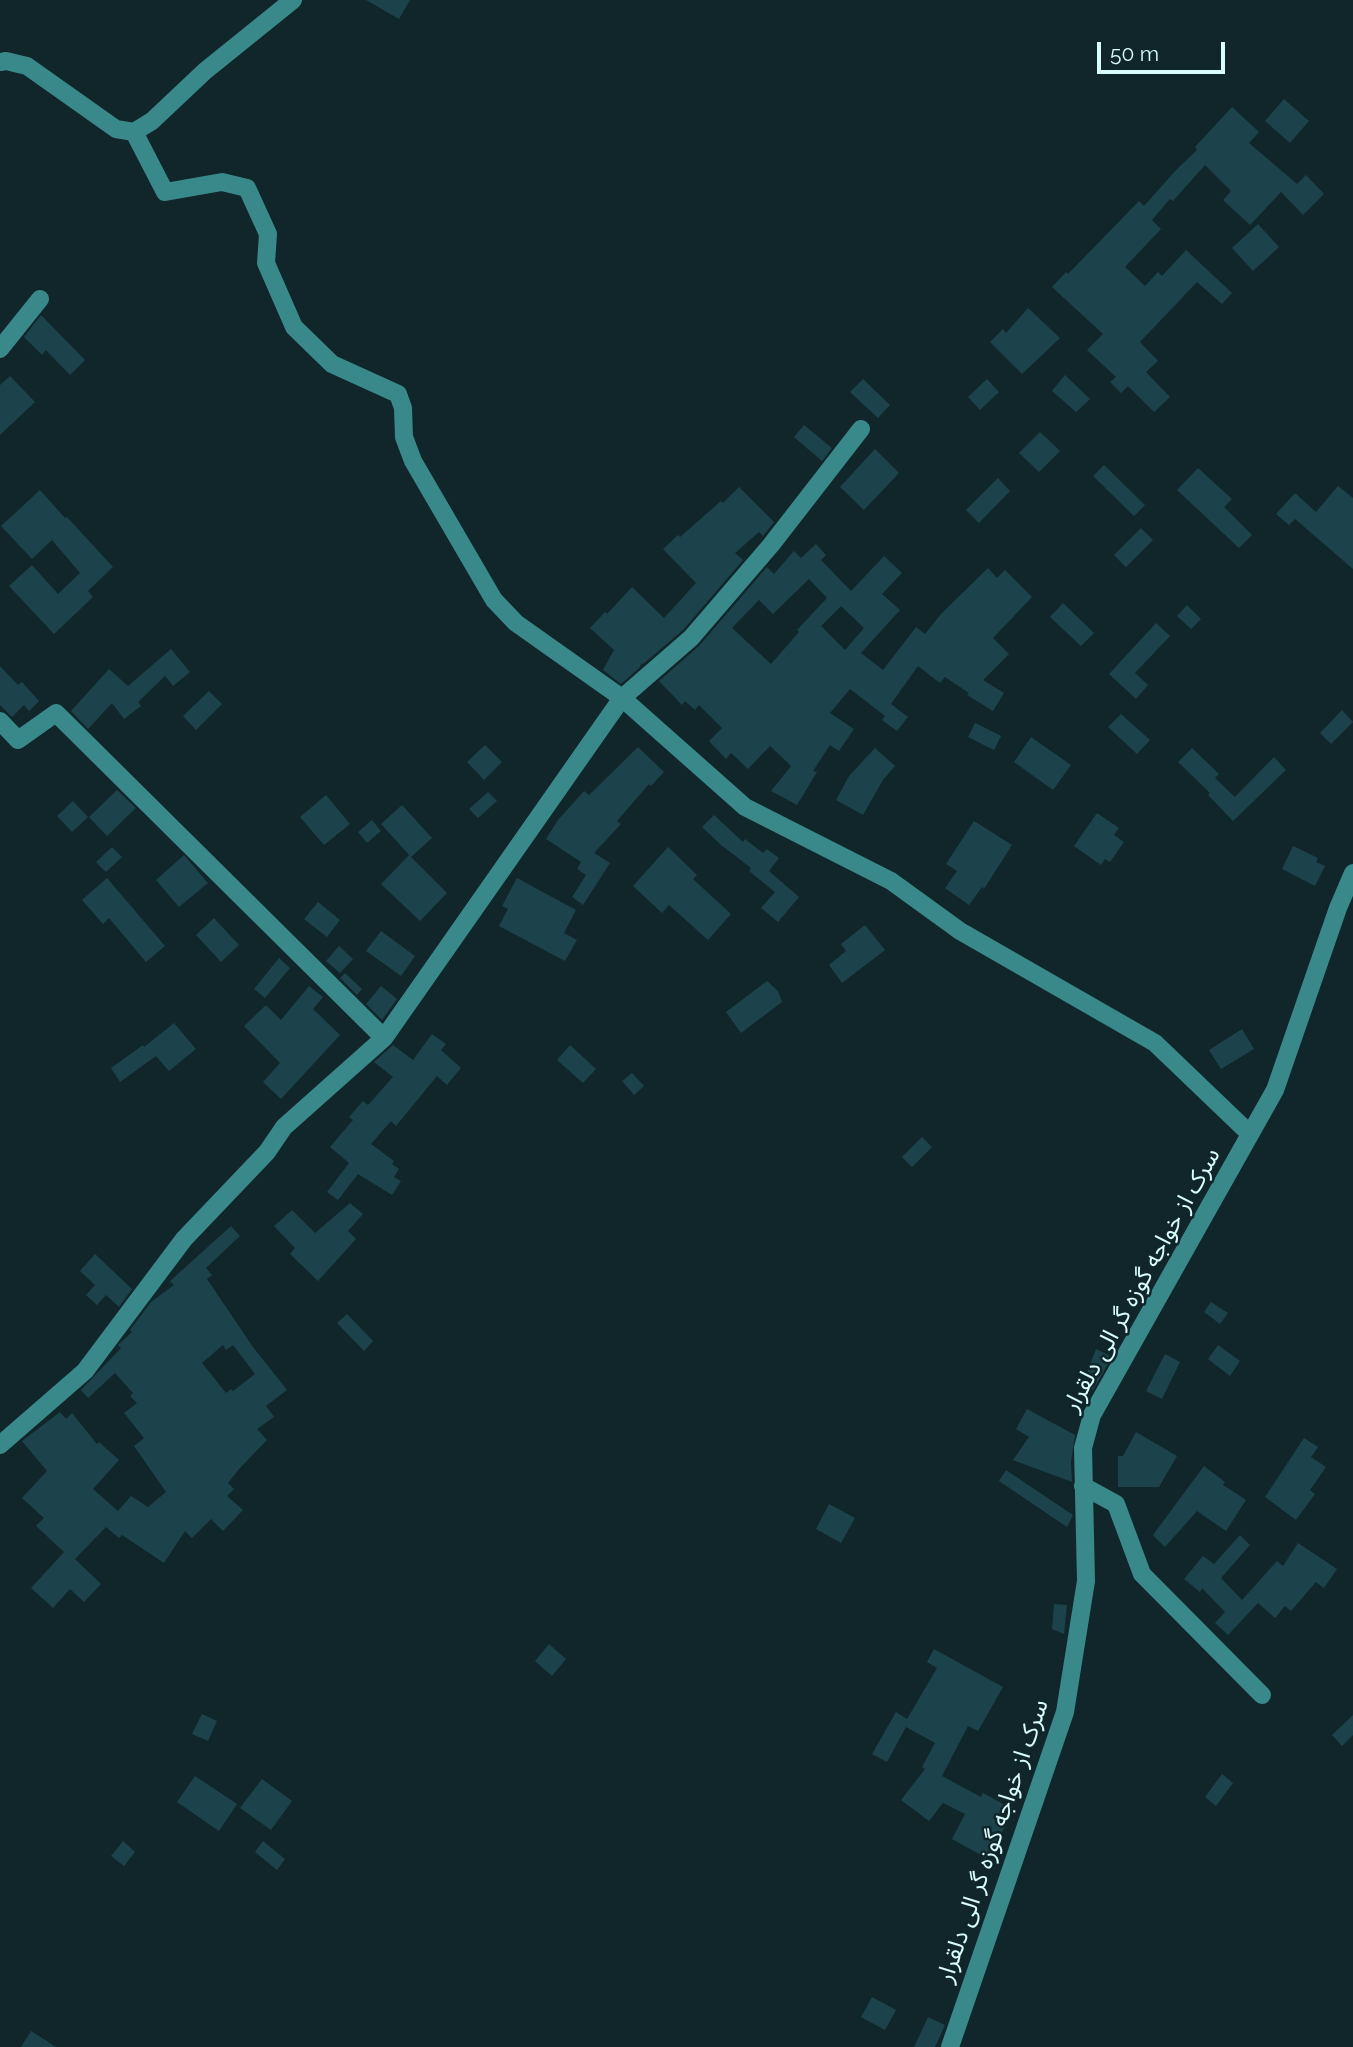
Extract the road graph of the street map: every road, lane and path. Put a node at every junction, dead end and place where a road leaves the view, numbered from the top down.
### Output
1 (293, 0) edge
2 (0, 62) edge
3 (134, 131) junction
4 (40, 299) dead end
5 (0, 349) edge
6 (862, 429) dead end
7 (622, 698) junction
8 (0, 721) edge
9 (1353, 873) edge
10 (384, 1038) junction
11 (1250, 1134) junction
12 (0, 1445) edge
13 (1083, 1486) junction
14 (1262, 1695) dead end
15 (950, 2047) edge

1 - 3 street
2 - 3 street
3 - 7 street
4 - 5 street
6 - 7 street
7 - 10 street
7 - 11 street
8 - 10 street
9 - 11 street, سرک از خواجه گوزه گر الی دلقرار
10 - 12 street
11 - 13 street, سرک از خواجه گوزه گر الی دلقرار
13 - 14 street
13 - 15 street, سرک از خواجه گوزه گر الی دلقرار

